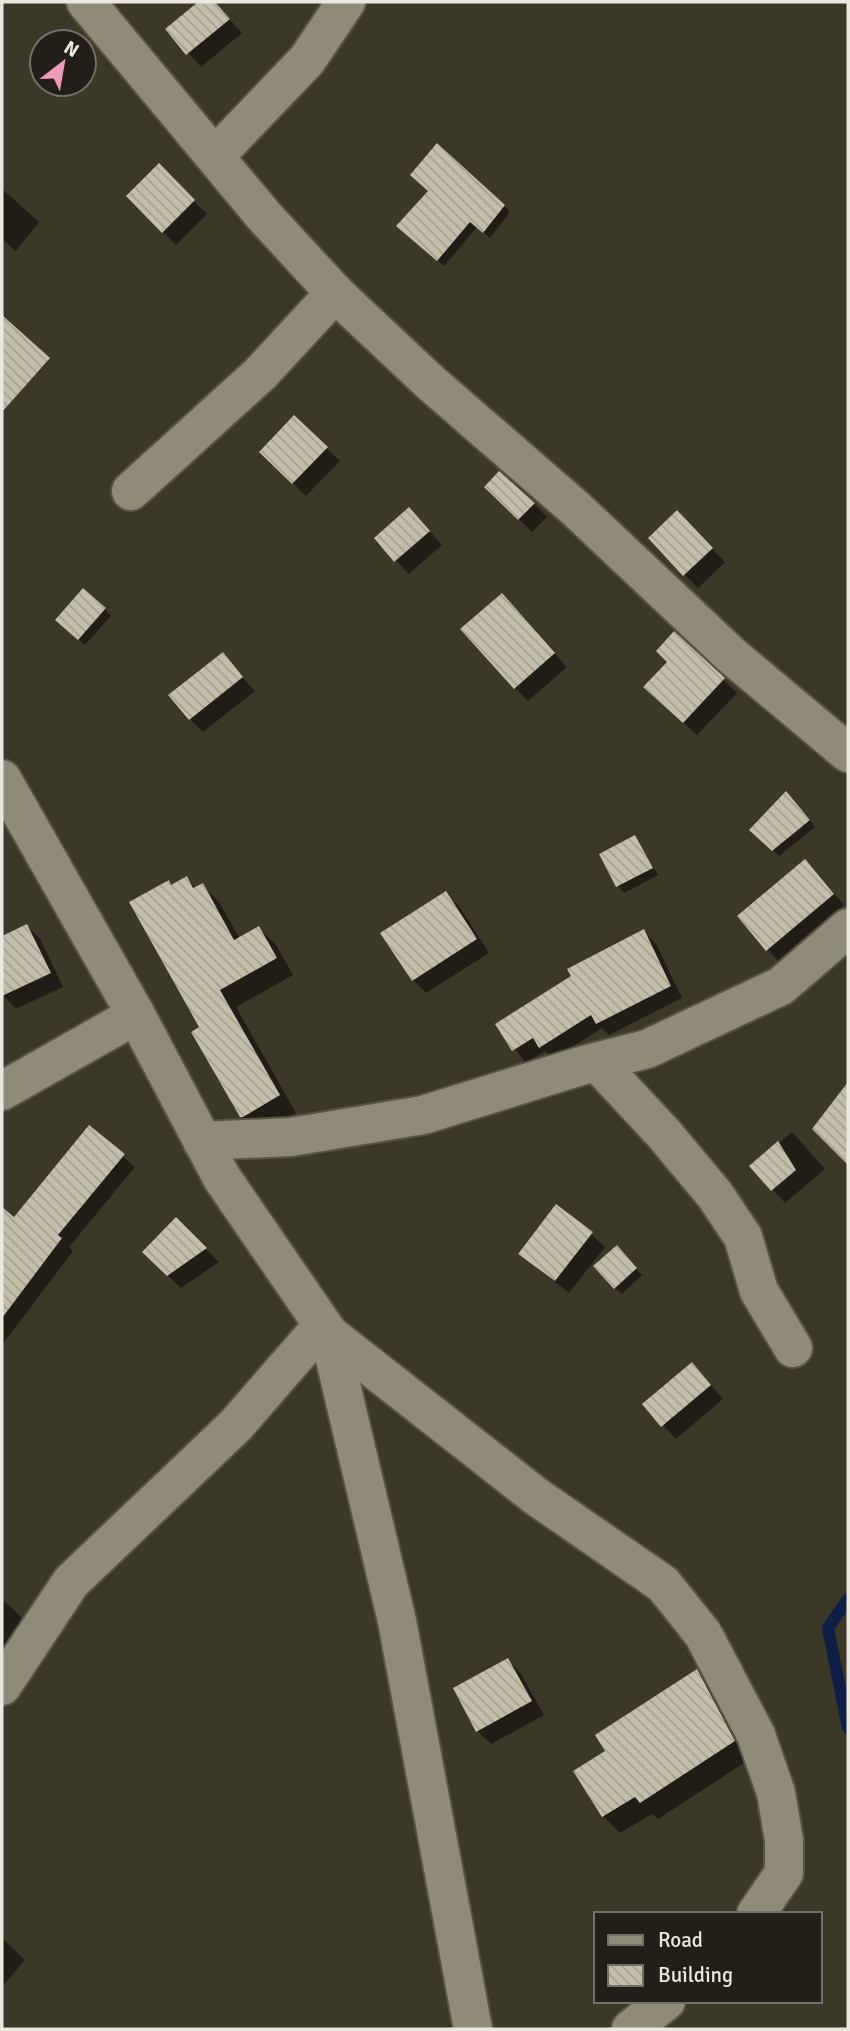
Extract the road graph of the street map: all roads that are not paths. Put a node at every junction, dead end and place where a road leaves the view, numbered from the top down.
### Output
1 (86, 2) edge
2 (346, 2) edge
3 (216, 155) junction
4 (335, 293) junction
5 (131, 491) dead end
6 (848, 753) edge
7 (2, 779) edge
8 (848, 928) edge
9 (136, 1015) junction
10 (597, 1062) junction
11 (2, 1091) edge
12 (202, 1141) junction
13 (325, 1330) junction
14 (793, 1349) dead end
15 (2, 1686) edge
16 (757, 1912) edge
17 (664, 2003) edge
18 (472, 2029) edge
19 (631, 2029) edge

1 - 3 street
2 - 3 street
3 - 4 street
4 - 5 street
4 - 6 street
7 - 9 street
8 - 10 street
9 - 11 street
9 - 12 street
10 - 12 street
10 - 14 street
12 - 13 street
13 - 15 street
13 - 16 street
13 - 18 street
17 - 19 street

